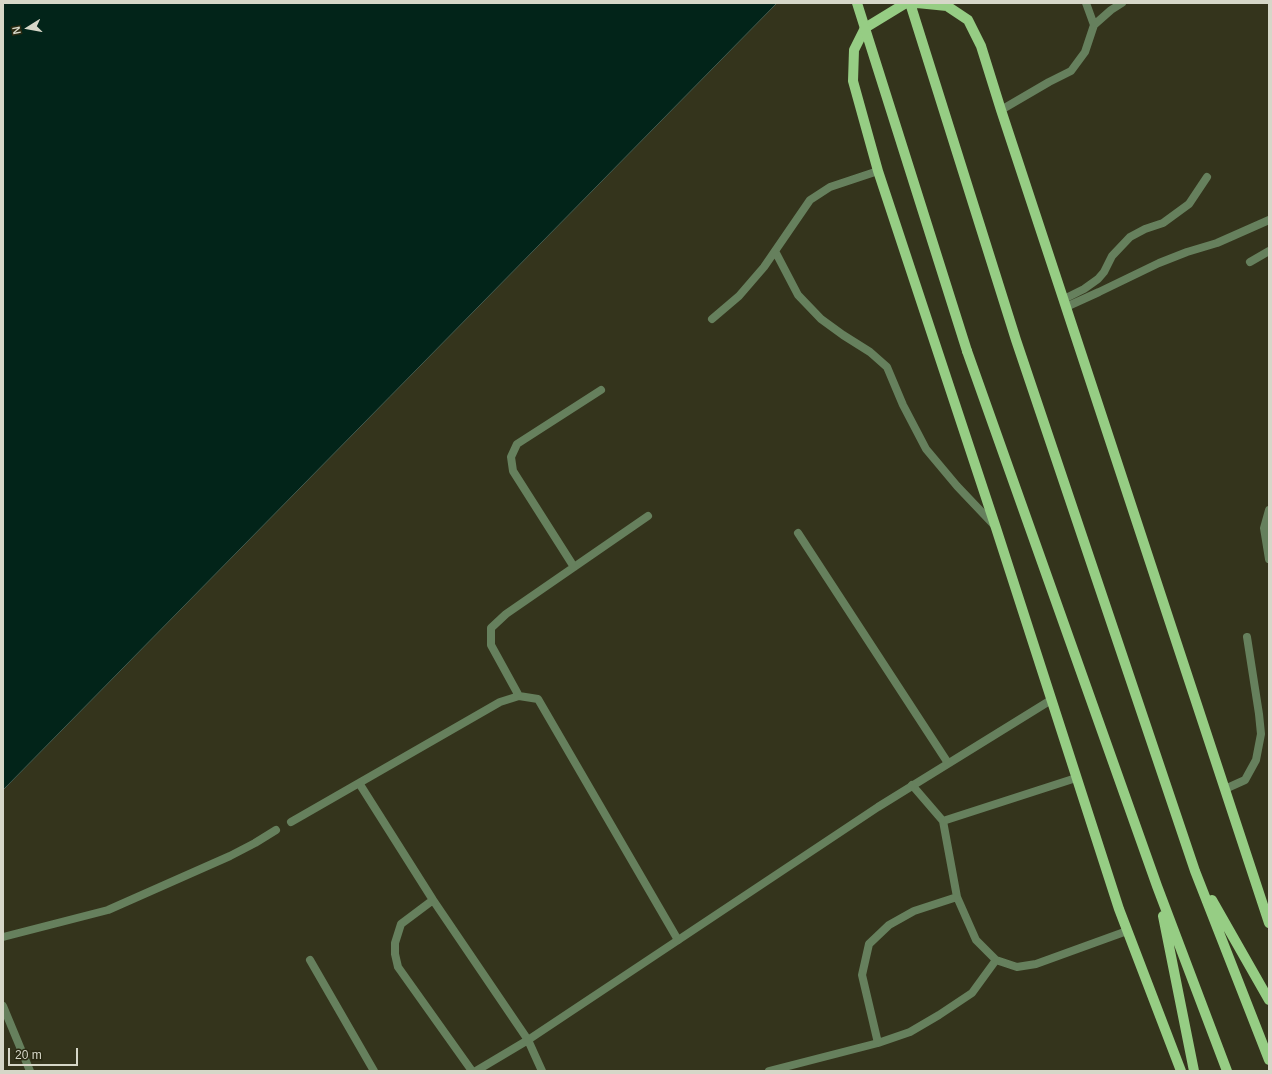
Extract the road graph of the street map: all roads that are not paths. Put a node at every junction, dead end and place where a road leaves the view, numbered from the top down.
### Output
1 (857, 3) edge
2 (906, 3) edge
3 (910, 3) edge
4 (917, 3) edge
5 (1086, 3) edge
6 (1122, 3) edge
7 (1094, 25) junction
8 (1001, 110) junction
9 (878, 171) junction
10 (1207, 177) dead end
11 (1269, 220) edge
12 (775, 251) junction
13 (1269, 251) edge
14 (1250, 262) dead end
15 (1065, 303) junction
16 (712, 319) dead end
17 (601, 390) dead end
18 (1269, 510) edge
19 (648, 516) dead end
20 (996, 528) junction
21 (798, 533) dead end
22 (1269, 559) edge
23 (574, 567) junction
24 (1247, 636) dead end
25 (519, 696) junction
26 (1051, 700) junction
27 (948, 763) junction
28 (1076, 778) junction
29 (359, 783) junction
30 (912, 785) junction
31 (1225, 789) junction
32 (943, 821) junction
33 (291, 822) dead end
34 (276, 830) dead end
35 (1195, 871) junction
36 (1157, 886) junction
37 (957, 897) junction
38 (433, 900) junction
39 (1269, 923) edge
40 (1127, 931) junction
41 (3, 937) edge
42 (678, 940) junction
43 (310, 960) dead end
44 (996, 960) junction
45 (1269, 1000) edge
46 (3, 1006) edge
47 (528, 1040) junction
48 (878, 1043) junction
49 (1269, 1060) edge
50 (30, 1071) edge
51 (374, 1071) edge
52 (472, 1071) edge
53 (476, 1071) edge
54 (542, 1071) edge
55 (769, 1071) edge
56 (1181, 1071) edge
57 (1194, 1071) edge
58 (1227, 1071) edge

1 - 36 main road, bridge
2 - 9 main road
3 - 35 main road
4 - 8 main road
5 - 7 street
6 - 7 street
7 - 8 street
8 - 15 main road
9 - 12 street
9 - 20 main road
10 - 15 street
11 - 15 street
12 - 16 street
12 - 20 street
13 - 14 street
15 - 31 main road
17 - 23 street
18 - 22 street
19 - 23 street
20 - 26 main road
21 - 27 street
23 - 25 street
24 - 31 street
25 - 29 street
25 - 42 street
26 - 27 street
26 - 28 main road
27 - 30 street
28 - 32 street
28 - 40 main road
29 - 33 street
29 - 38 street
30 - 32 street
30 - 42 street
31 - 39 main road
32 - 37 street
34 - 41 street
35 - 45 main road
35 - 49 main road
36 - 57 main road
36 - 58 main road
37 - 44 street
37 - 48 street
38 - 47 street
38 - 52 street
40 - 44 street
40 - 56 main road
42 - 47 street
43 - 51 street
44 - 48 street
46 - 50 street
47 - 53 street
47 - 54 street
48 - 55 street

